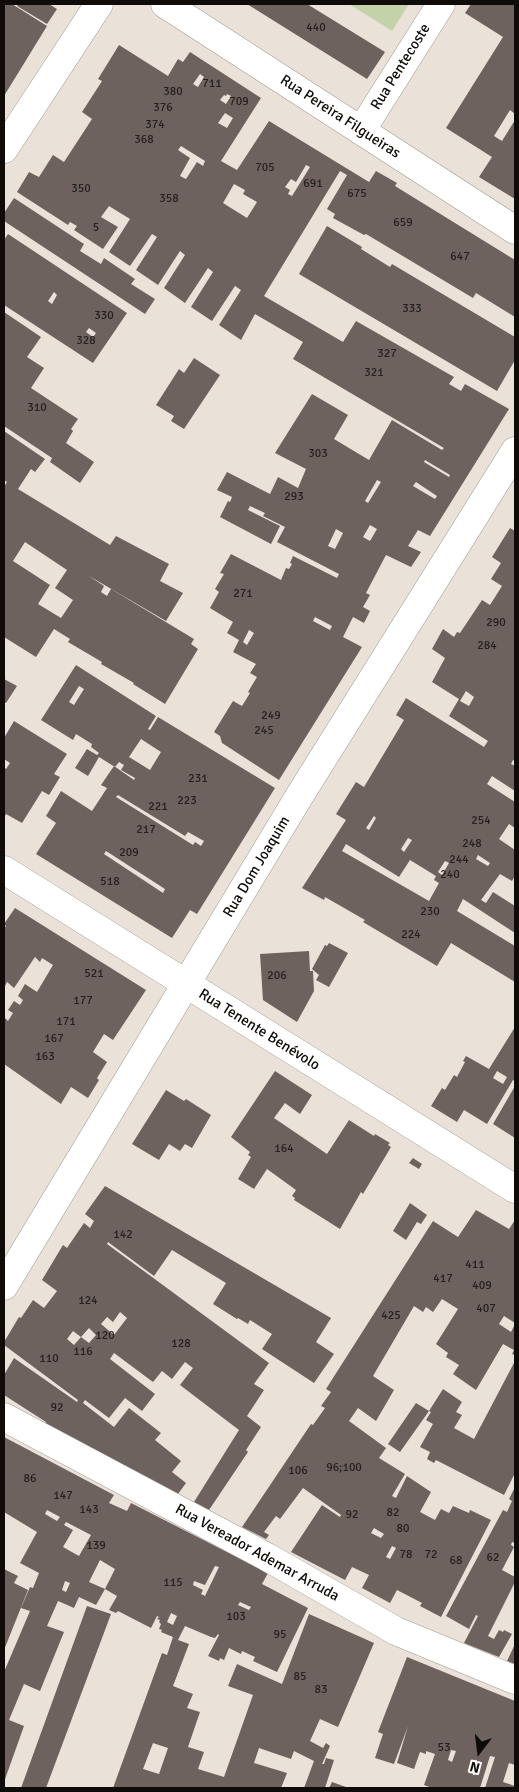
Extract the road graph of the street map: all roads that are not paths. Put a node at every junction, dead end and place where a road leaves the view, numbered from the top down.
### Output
1 (100, 4) edge
2 (166, 4) edge
3 (441, 4) edge
4 (361, 131) junction
5 (4, 149) edge
6 (515, 230) edge
7 (515, 451) edge
8 (4, 870) edge
9 (185, 984) junction
10 (515, 1189) edge
11 (4, 1286) edge
12 (4, 1417) edge
13 (515, 1680) edge

1 - 5 street
2 - 4 street, Rua Pereira Filgueiras
3 - 4 street, Rua Pentecoste
4 - 6 street, Rua Pereira Filgueiras
7 - 9 street, Rua Dom Joaquim
8 - 9 street, Rua Tenente Benévolo
9 - 10 street, Rua Tenente Benévolo
9 - 11 street, Rua Dom Joaquim
12 - 13 street, Rua Vereador Ademar Arruda

